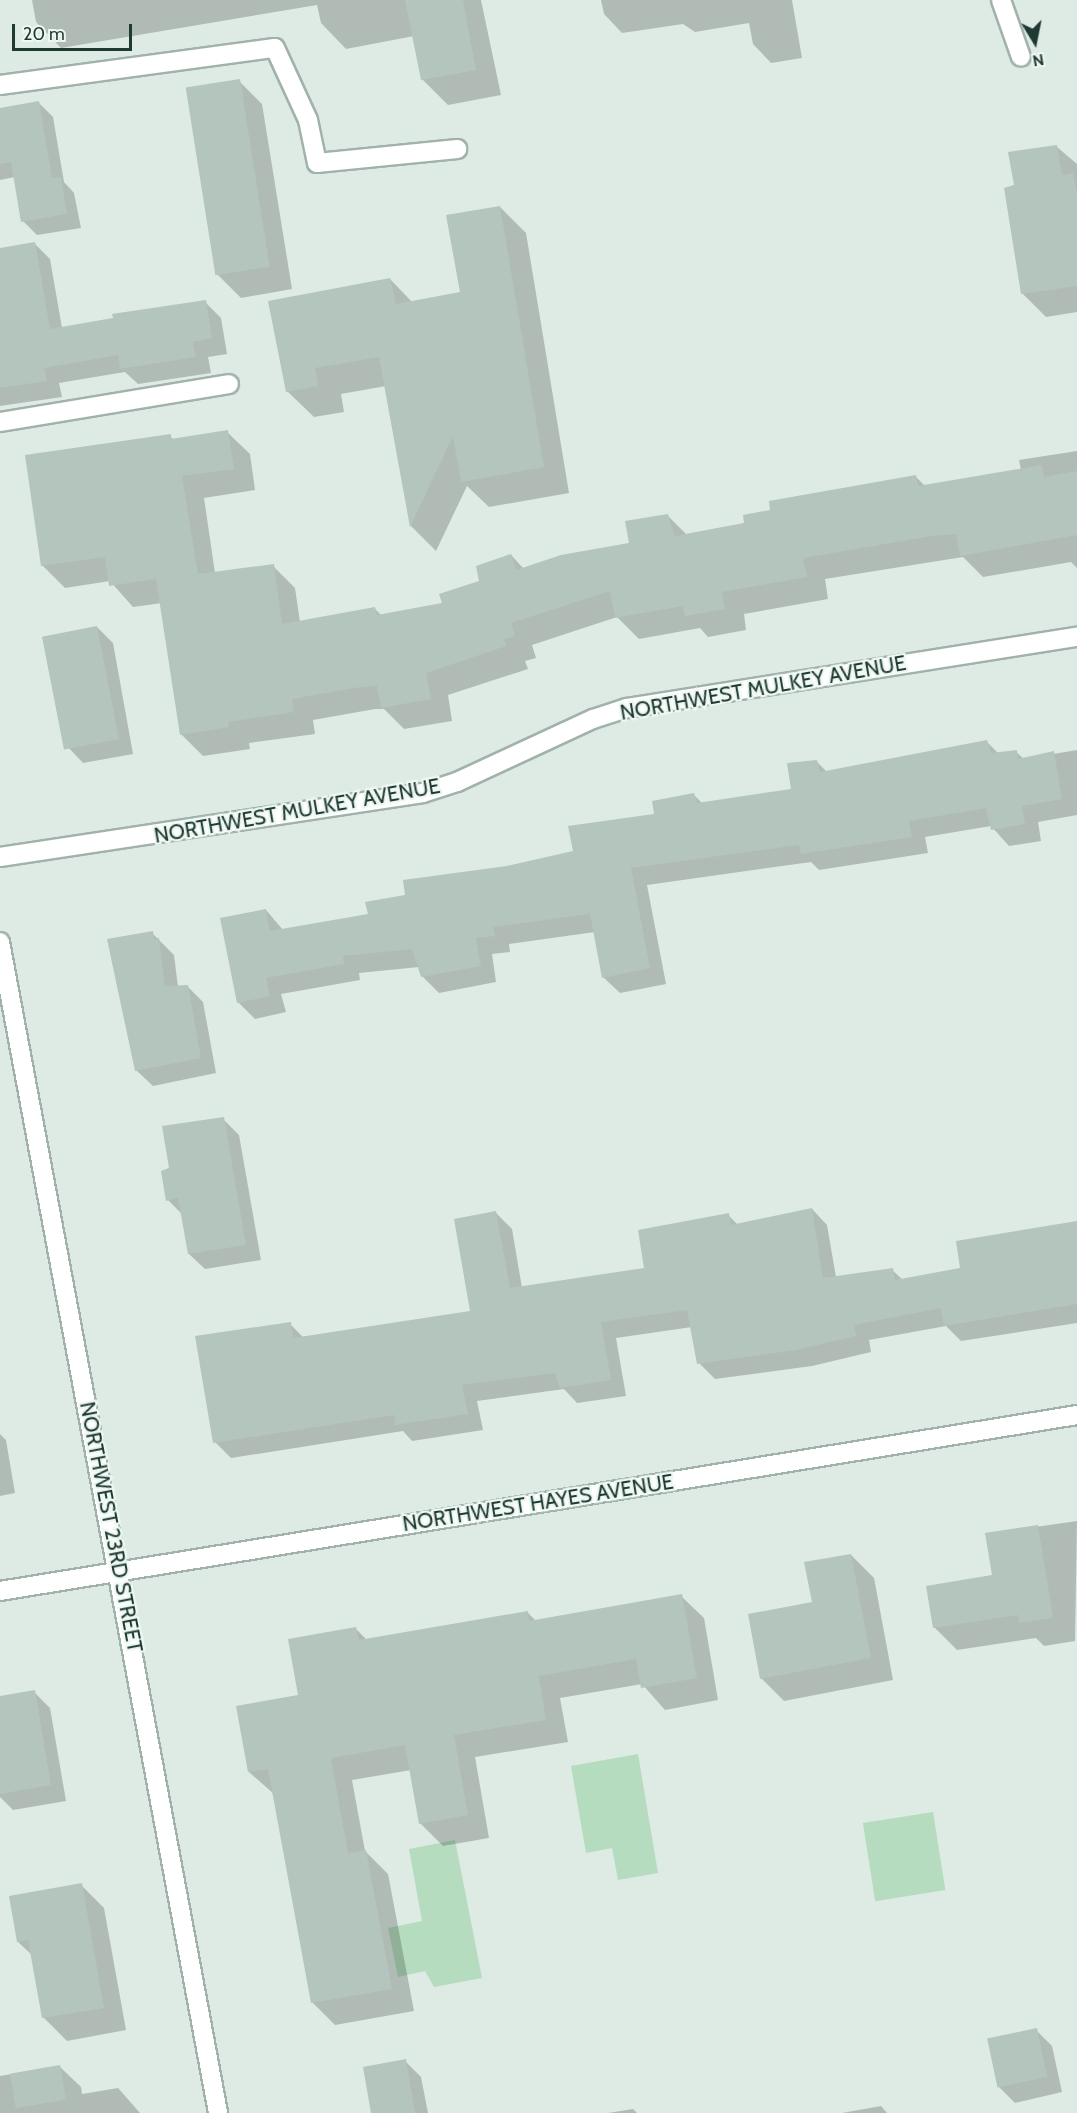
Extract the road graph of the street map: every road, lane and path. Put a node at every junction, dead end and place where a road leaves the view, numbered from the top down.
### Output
1 (1000, 0) edge
2 (1021, 57) dead end
3 (0, 85) edge
4 (458, 149) dead end
5 (228, 384) dead end
6 (0, 422) edge
7 (1077, 637) edge
8 (0, 857) edge
9 (0, 942) edge
10 (1077, 1415) edge
11 (120, 1571) junction
12 (0, 1591) edge
13 (219, 2113) edge

1 - 2 street
3 - 4 street
5 - 6 street
7 - 8 street, NORTHWEST MULKEY AVENUE
9 - 11 street, NORTHWEST 23RD STREET
10 - 11 street, NORTHWEST HAYES AVENUE
11 - 12 street, NORTHWEST HAYES AVENUE
11 - 13 street, NORTHWEST 23RD STREET

